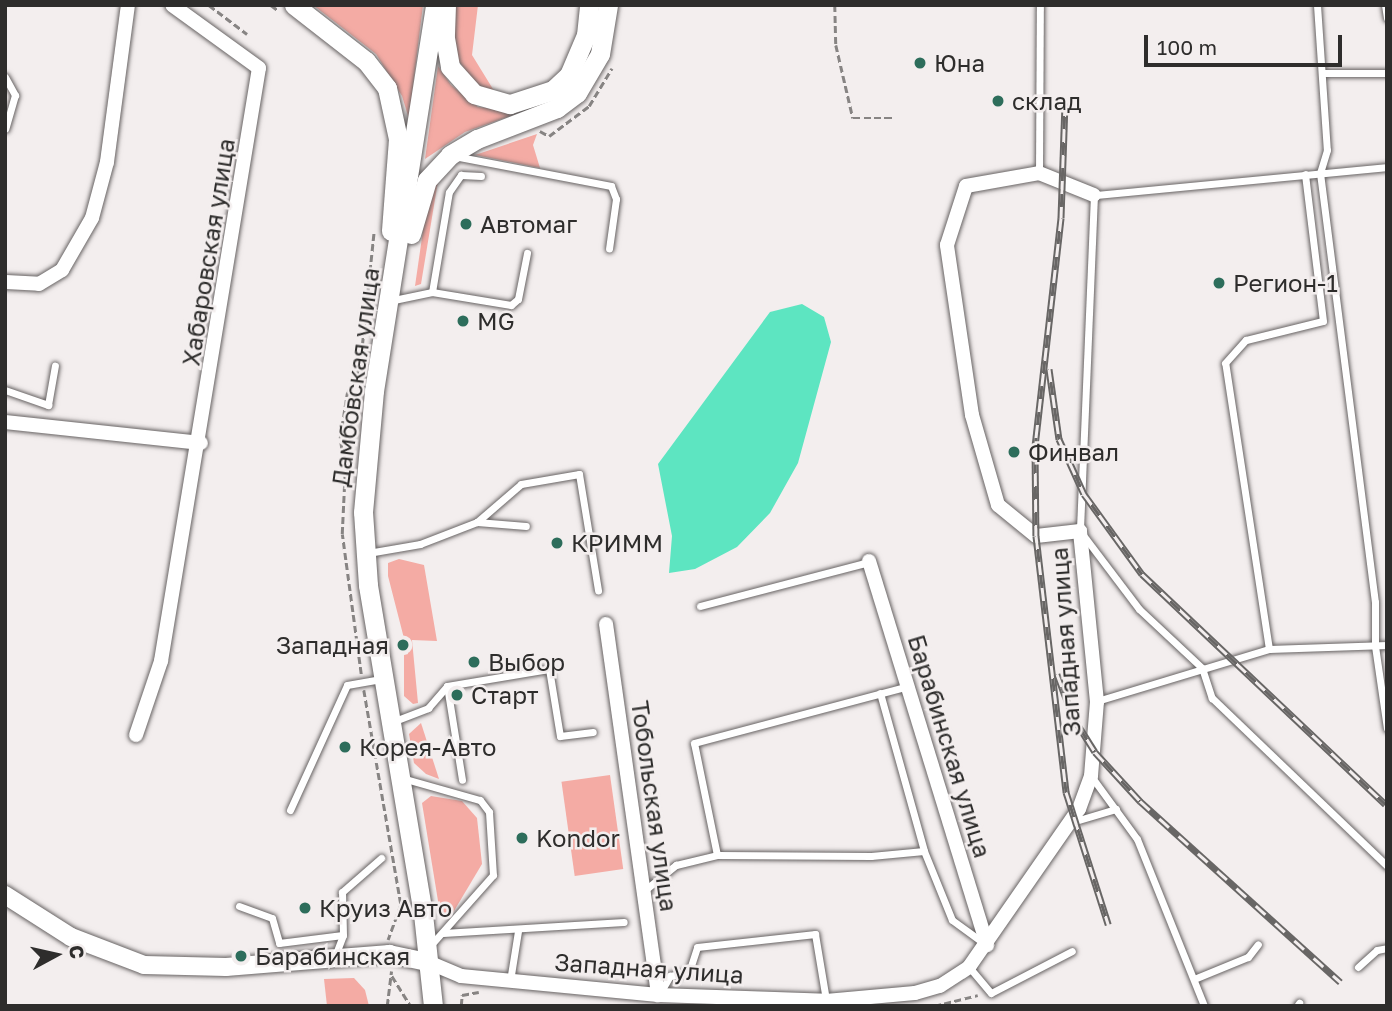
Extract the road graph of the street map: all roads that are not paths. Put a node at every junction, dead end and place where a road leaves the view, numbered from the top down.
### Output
1 (128, 5) edge
2 (172, 5) edge
3 (435, 5) edge
4 (446, 5) edge
5 (589, 5) edge
6 (608, 5) edge
7 (1040, 5) edge
8 (1317, 5) edge
9 (1385, 5) edge
10 (288, 9) edge
11 (1387, 18) edge
12 (1322, 73) junction
13 (1387, 73) edge
14 (5, 77) edge
15 (5, 129) edge
16 (450, 155) junction
17 (1387, 167) edge
18 (1040, 173) junction
19 (1320, 173) junction
20 (1305, 174) junction
21 (481, 176) dead end
22 (1094, 195) junction
23 (609, 250) dead end
24 (527, 253) dead end
25 (394, 271) junction
26 (6, 282) edge
27 (432, 292) junction
28 (389, 301) junction
29 (55, 366) dead end
30 (5, 390) edge
31 (5, 422) edge
32 (201, 443) junction
33 (477, 522) junction
34 (526, 526) dead end
35 (1080, 531) junction
36 (364, 553) junction
37 (869, 561) joint
38 (598, 590) dead end
39 (700, 606) dead end
40 (606, 624) dead end
41 (1387, 645) edge
42 (1376, 646) junction
43 (1269, 649) junction
44 (1202, 668) junction
45 (383, 679) junction
46 (909, 686) junction
47 (447, 687) junction
48 (880, 693) junction
49 (1097, 702) junction
50 (391, 722) junction
51 (1387, 727) edge
52 (593, 732) dead end
53 (136, 735) dead end
54 (1091, 776) junction
55 (400, 777) junction
56 (462, 780) dead end
57 (1116, 809) junction
58 (290, 810) dead end
59 (1072, 822) junction
60 (924, 851) junction
61 (717, 855) junction
62 (381, 858) dead end
63 (1387, 866) edge
64 (644, 891) junction
65 (5, 895) edge
66 (239, 906) dead end
67 (624, 922) dead end
68 (518, 931) junction
69 (443, 933) junction
70 (343, 935) junction
71 (1258, 944) dead end
72 (987, 945) junction
73 (1387, 948) edge
74 (1072, 951) dead end
75 (428, 956) junction
76 (334, 958) junction
77 (969, 967) junction
78 (1358, 967) dead end
79 (1194, 979) junction
80 (510, 981) junction
81 (659, 995) junction
82 (826, 1001) junction
83 (873, 1002) edge
84 (433, 1006) edge
85 (1205, 1006) edge

1 - 26 street
2 - 32 street, Хабаровская улица
3 - 25 main road, Дамбовская улица
4 - 5 main road
6 - 16 main road
7 - 18 lane
8 - 12 lane
9 - 11 lane
10 - 25 main road
12 - 13 lane
12 - 19 lane
14 - 15 lane
16 - 23 lane
16 - 25 main road
17 - 19 lane
18 - 22 street
18 - 35 street, Западная улица
19 - 20 lane
19 - 42 lane
20 - 22 lane
20 - 43 lane
21 - 27 lane
22 - 35 lane
24 - 27 lane
25 - 28 main road, Дамбовская улица
27 - 28 lane
28 - 36 main road, Дамбовская улица
29 - 30 lane
31 - 32 street
32 - 53 street, Хабаровская улица
33 - 34 lane
33 - 36 lane
33 - 38 lane
35 - 44 lane
35 - 49 street, Западная улица
36 - 45 main road, Дамбовская улица
37 - 39 lane
37 - 46 street, Барабинская улица
40 - 64 street, Тобольская улица
41 - 42 lane
42 - 43 lane
42 - 51 lane
43 - 44 lane
44 - 49 lane
44 - 63 lane
45 - 50 main road, Дамбовская улица
45 - 58 lane
46 - 48 lane
46 - 72 street, Барабинская улица
47 - 50 lane
47 - 52 lane
47 - 56 lane
48 - 60 lane
48 - 61 lane
49 - 54 street, Западная улица
50 - 55 main road, Дамбовская улица
54 - 57 lane
54 - 59 street, Западная улица
55 - 69 lane
55 - 75 main road, Дамбовская улица
57 - 59 lane
57 - 79 lane
59 - 72 street, Западная улица
60 - 61 lane
60 - 72 lane
61 - 64 lane
62 - 70 lane
64 - 81 street, Тобольская улица
65 - 76 street
66 - 70 lane
67 - 68 lane
68 - 69 lane
68 - 80 lane
69 - 75 lane
70 - 76 lane
71 - 79 lane
72 - 77 street, Западная улица
73 - 78 lane
74 - 77 lane
75 - 76 street
75 - 80 street, Западная улица
75 - 84 main road, Дамбовская улица
77 - 83 street, Западная улица
79 - 85 lane
80 - 81 street, Западная улица
81 - 82 street, Западная улица
81 - 82 lane
82 - 83 street, Западная улица

